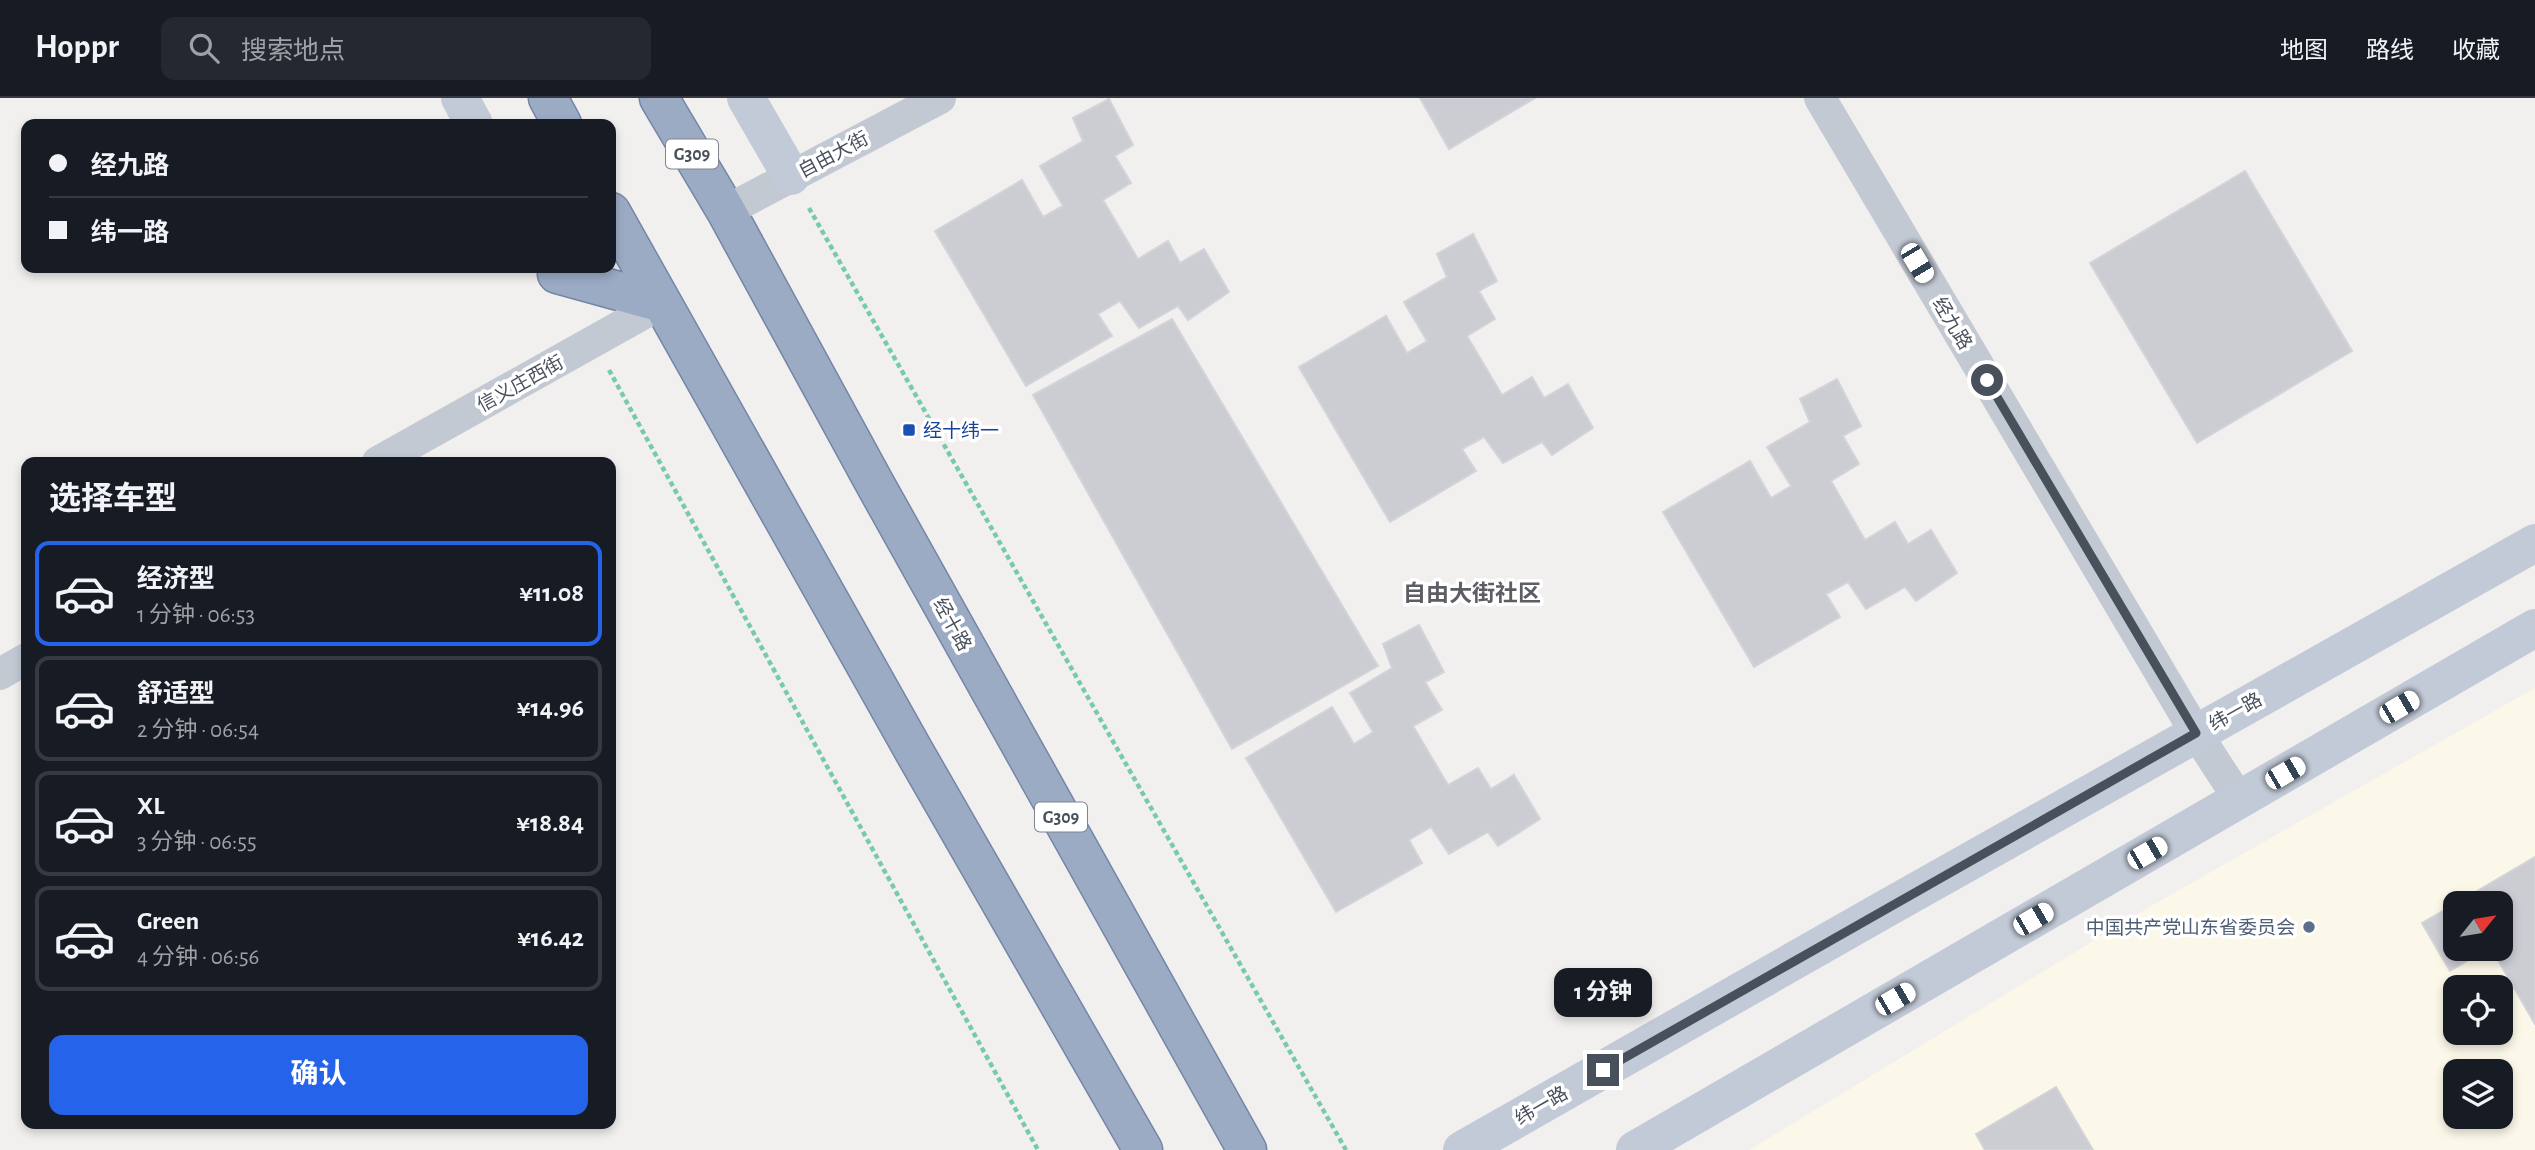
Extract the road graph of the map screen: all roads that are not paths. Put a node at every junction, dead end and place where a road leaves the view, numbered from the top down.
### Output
1 (460, 98) edge
2 (548, 98) edge
3 (659, 98) edge
4 (746, 98) edge
5 (940, 98) edge
6 (1820, 98) edge
7 (471, 119) edge
8 (559, 119) edge
9 (791, 176) junction
10 (726, 211) junction
11 (616, 221) edge
12 (562, 273) edge
13 (662, 303) junction
14 (387, 457) edge
15 (2528, 554) edge
16 (2535, 628) edge
17 (21, 662) edge
18 (0, 674) edge
19 (2196, 733) junction
20 (2239, 799) junction
21 (1143, 1150) edge
22 (1247, 1150) edge
23 (1462, 1150) edge
24 (1635, 1150) edge

1 - 7 main road
2 - 8 highway
3 - 10 highway, 经十路 / G309
4 - 9 main road
5 - 9 street, 自由大街
6 - 19 street, 经九路
9 - 10 street, 自由大街
10 - 22 highway, 经十路 / G309
11 - 13 highway
12 - 13 highway
13 - 14 street, 信义庄西街
13 - 21 highway
15 - 19 main road, 纬一路
16 - 20 main road
17 - 18 street
19 - 20 street, 经九路
19 - 23 main road, 纬一路
20 - 24 main road

